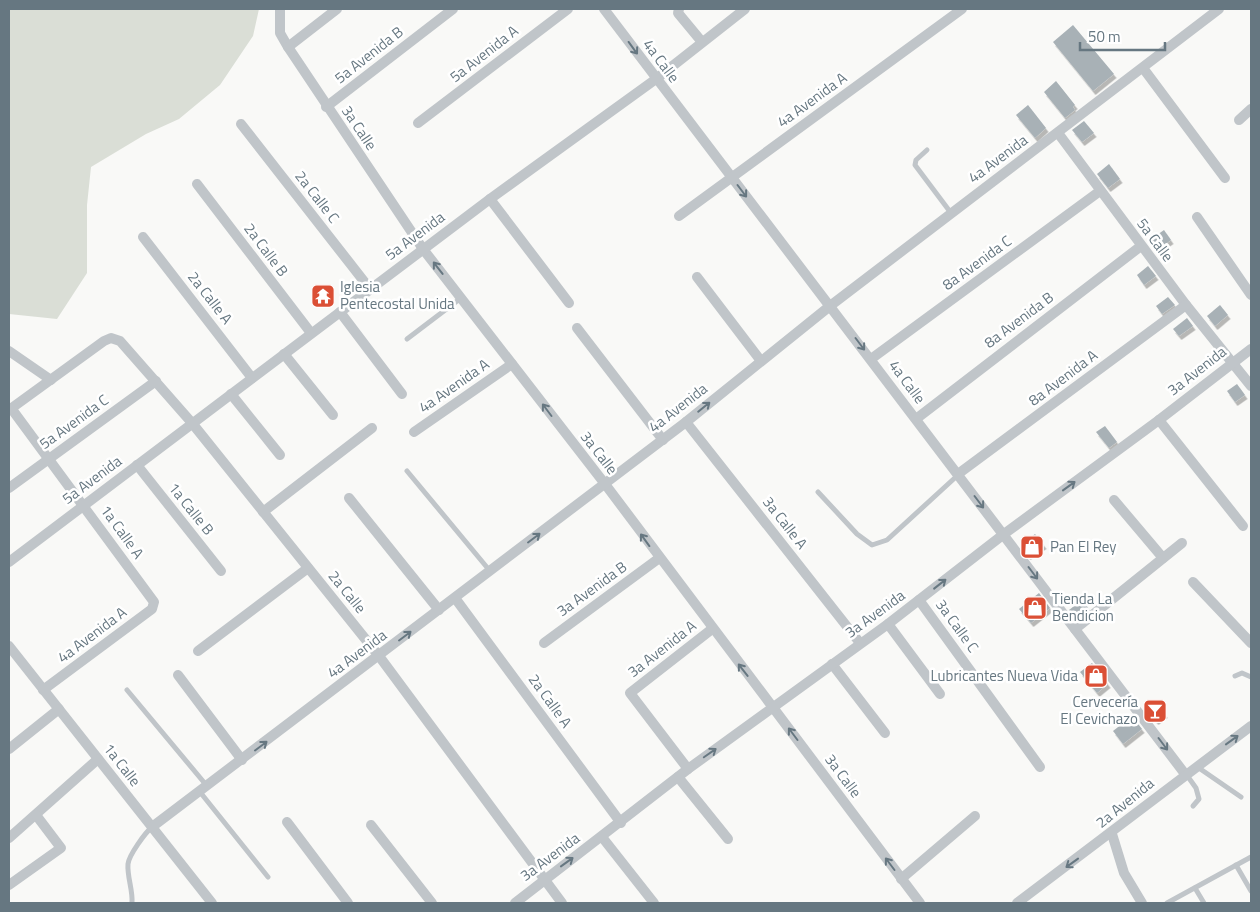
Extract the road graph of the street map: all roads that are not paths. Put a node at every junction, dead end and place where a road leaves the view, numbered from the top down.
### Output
1 (280, 9) edge
2 (337, 9) edge
3 (453, 9) edge
4 (568, 9) edge
5 (604, 9) edge
6 (679, 9) edge
7 (745, 9) edge
8 (962, 9) edge
9 (1219, 9) edge
10 (702, 42) junction
11 (288, 46) junction
12 (1143, 68) junction
13 (656, 79) junction
14 (326, 107) junction
15 (1251, 109) edge
16 (1239, 120) dead end
17 (418, 123) dead end
18 (241, 124) dead end
19 (1058, 133) junction
20 (926, 150) dead end
21 (732, 177) junction
22 (1225, 178) dead end
23 (197, 184) dead end
24 (1100, 191) junction
25 (490, 199) junction
26 (951, 213) junction
27 (679, 216) dead end
28 (1197, 217) dead end
29 (143, 237) dead end
30 (1141, 246) junction
31 (423, 249) junction
32 (697, 278) dead end
33 (370, 289) junction
34 (1251, 295) edge
35 (461, 298) junction
36 (569, 303) dead end
37 (1186, 305) junction
38 (830, 306) junction
39 (340, 312) junction
40 (577, 328) dead end
41 (311, 333) junction
42 (407, 339) dead end
43 (1251, 349) edge
44 (9, 351) edge
45 (284, 354) junction
46 (871, 360) junction
47 (761, 362) junction
48 (1231, 362) junction
49 (512, 364) junction
50 (252, 378) junction
51 (51, 380) junction
52 (156, 381) junction
53 (1251, 386) edge
54 (231, 394) junction
55 (402, 394) dead end
56 (10, 409) edge
57 (333, 415) dead end
58 (916, 419) junction
59 (1159, 420) junction
60 (686, 422) junction
61 (192, 423) junction
62 (372, 428) dead end
63 (414, 432) dead end
64 (663, 440) junction
65 (280, 455) dead end
66 (49, 458) junction
67 (137, 465) junction
68 (407, 470) dead end
69 (958, 474) junction
70 (604, 484) junction
71 (9, 488) edge
72 (818, 492) dead end
73 (349, 498) dead end
74 (1114, 500) dead end
75 (84, 505) junction
76 (263, 512) junction
77 (1243, 526) dead end
78 (1004, 534) junction
79 (1182, 543) dead end
80 (1164, 558) junction
81 (658, 559) junction
82 (9, 562) edge
83 (308, 568) junction
84 (221, 571) dead end
85 (490, 571) junction
86 (1193, 582) dead end
87 (455, 598) junction
88 (919, 600) junction
89 (154, 602) joint
90 (439, 610) junction
91 (888, 624) junction
92 (712, 629) junction
93 (1075, 629) junction
94 (1251, 642) edge
95 (860, 643) junction
96 (544, 644) dead end
97 (9, 646) edge
98 (198, 651) dead end
99 (379, 656) junction
100 (832, 664) junction
101 (178, 675) dead end
102 (1235, 676) dead end
103 (1251, 678) edge
104 (43, 690) junction
105 (127, 690) dead end
106 (940, 694) dead end
107 (773, 708) junction
108 (59, 709) junction
109 (1251, 726) edge
110 (885, 733) dead end
111 (9, 749) edge
112 (98, 759) junction
113 (242, 760) junction
114 (1196, 766) junction
115 (1040, 767) dead end
116 (688, 769) junction
117 (1185, 774) junction
118 (678, 777) junction
119 (204, 789) junction
120 (1241, 796) dead end
121 (1193, 806) dead end
122 (36, 815) junction
123 (975, 816) dead end
124 (287, 822) dead end
125 (620, 823) junction
126 (371, 825) dead end
127 (152, 827) junction
128 (1112, 834) junction
129 (602, 837) junction
130 (9, 838) edge
131 (728, 840) dead end
132 (1251, 857) edge
133 (1236, 865) junction
134 (268, 877) dead end
135 (544, 879) junction
136 (901, 879) junction
137 (9, 884) edge
138 (1196, 888) junction
139 (1251, 891) edge
140 (132, 903) edge
141 (212, 903) edge
142 (348, 903) edge
143 (432, 903) edge
144 (515, 903) edge
145 (562, 903) edge
146 (654, 903) edge
147 (920, 903) edge
148 (1017, 903) edge
149 (1142, 903) edge
150 (1167, 903) edge
151 (1204, 903) edge

1 - 11 street, 3a Calle
2 - 11 street
3 - 14 street, 5a Avenida B
4 - 17 street, 5a Avenida A
5 -> 13 street, 4a Calle
6 - 10 street
7 - 10 street, 5a Avenida
8 - 21 street, 4a Avenida A
9 - 12 street, 4a Avenida
10 - 13 street, 5a Avenida
11 - 14 street, 3a Calle
12 - 19 street, 4a Avenida
12 - 22 street
13 - 21 street, 4a Calle
13 - 25 street, 5a Avenida
14 - 31 street, 3a Calle
15 - 16 street
18 - 33 street, 2a Calle C
19 - 24 street, 5a Calle
19 - 26 street, 4a Avenida
20 - 26 lane
21 - 27 street, 4a Avenida A
21 -> 38 street, 4a Calle
23 - 41 street, 2a Calle B
24 - 30 street, 5a Calle
24 - 46 street, 8a Avenida C
25 - 31 street, 5a Avenida
25 - 36 street
26 - 38 street, 4a Avenida
28 - 34 street
29 - 50 street, 2a Calle A
30 - 37 street, 5a Calle
30 - 58 street, 8a Avenida B
31 - 33 street, 5a Avenida
35 -> 31 street, 3a Calle
32 - 47 street
33 - 39 street, 5a Avenida
35 - 42 lane
35 - 49 street, 3a Calle
37 - 48 street, 5a Calle
37 - 69 street, 8a Avenida A
38 -> 46 street, 4a Calle
38 - 47 street, 4a Avenida
39 - 41 street, 5a Avenida
39 - 55 street
40 - 64 street
41 - 45 street, 5a Avenida
43 - 48 street, 3a Avenida
44 - 51 street
45 - 50 street, 5a Avenida
45 - 57 street
46 - 58 street, 4a Calle
60 -> 47 street, 4a Avenida
48 - 53 street, 5a Calle
48 - 59 street, 3a Avenida
49 - 63 street, 4a Avenida A
70 -> 49 street, 3a Calle
50 - 54 street, 5a Avenida
51 - 52 street, 2a Calle
51 - 56 street
52 - 61 street, 2a Calle
52 - 66 street, 5a Avenida C
54 - 61 street, 5a Avenida
54 - 65 street
56 - 66 street, 1a Calle A
58 - 69 street, 4a Calle
59 - 77 street
78 -> 59 street, 3a Avenida
60 - 64 street, 4a Avenida
60 - 95 street, 3a Calle A
61 - 67 street, 5a Avenida
61 - 76 street, 2a Calle
62 - 76 street
64 - 70 street, 4a Avenida
66 - 71 street, 5a Avenida C
66 - 75 street, 1a Calle A
67 - 75 street, 5a Avenida
67 - 84 street, 1a Calle B
68 - 85 lane
69 - 72 lane
69 -> 78 street, 4a Calle
81 -> 70 street, 3a Calle
85 -> 70 street, 4a Avenida
73 - 90 street
74 - 80 street
75 - 82 street, 5a Avenida
75 - 89 street, 1a Calle A
76 - 83 street, 2a Calle
88 -> 78 street, 3a Avenida
78 -> 93 street, 4a Calle
79 - 80 street
80 - 93 street
81 - 92 street, 3a Calle
81 - 96 street, 3a Avenida B
83 - 98 street
83 - 99 street, 2a Calle
85 - 87 street, 4a Avenida
86 - 94 street
87 - 90 street, 4a Avenida
87 - 125 street, 2a Calle A
88 - 91 street, 3a Avenida
88 - 115 street, 3a Calle C
89 - 104 street, 4a Avenida A
99 -> 90 street, 4a Avenida
91 - 95 street, 3a Avenida
91 - 106 street
107 -> 92 street, 3a Calle
92 - 116 street, 3a Avenida A
93 -> 117 street, 4a Calle
95 - 100 street, 3a Avenida
97 - 104 street, 1a Calle
113 -> 99 street, 4a Avenida
99 - 135 street, 2a Calle
100 - 107 street, 3a Avenida
100 - 110 street
101 - 113 street
102 - 103 lane
104 - 108 street, 1a Calle
105 - 119 lane
116 -> 107 street, 3a Avenida
136 -> 107 street, 3a Calle
108 - 111 street
108 - 112 street, 1a Calle
114 -> 109 street, 2a Avenida
112 - 122 street
112 - 127 street, 1a Calle
113 - 119 street, 4a Avenida
114 - 117 street, 2a Avenida
114 - 120 lane
116 - 118 street, 3a Avenida
117 - 121 lane
117 - 128 street, 2a Avenida
118 - 125 street, 3a Avenida
118 - 131 street
119 - 127 street, 4a Avenida
119 - 134 lane
122 - 130 street
122 - 137 street
123 - 136 street
124 - 142 street
125 - 129 street, 3a Avenida
126 - 143 street
127 - 140 lane
127 - 141 street, 1a Calle
128 -> 148 street, 2a Avenida
128 - 149 street
135 -> 129 street, 3a Avenida
129 - 146 street
132 - 133 lane
133 - 138 lane
133 - 139 lane
135 - 144 street, 3a Avenida
135 - 145 street, 2a Calle
136 - 147 street, 3a Calle
138 - 150 lane
138 - 151 lane

